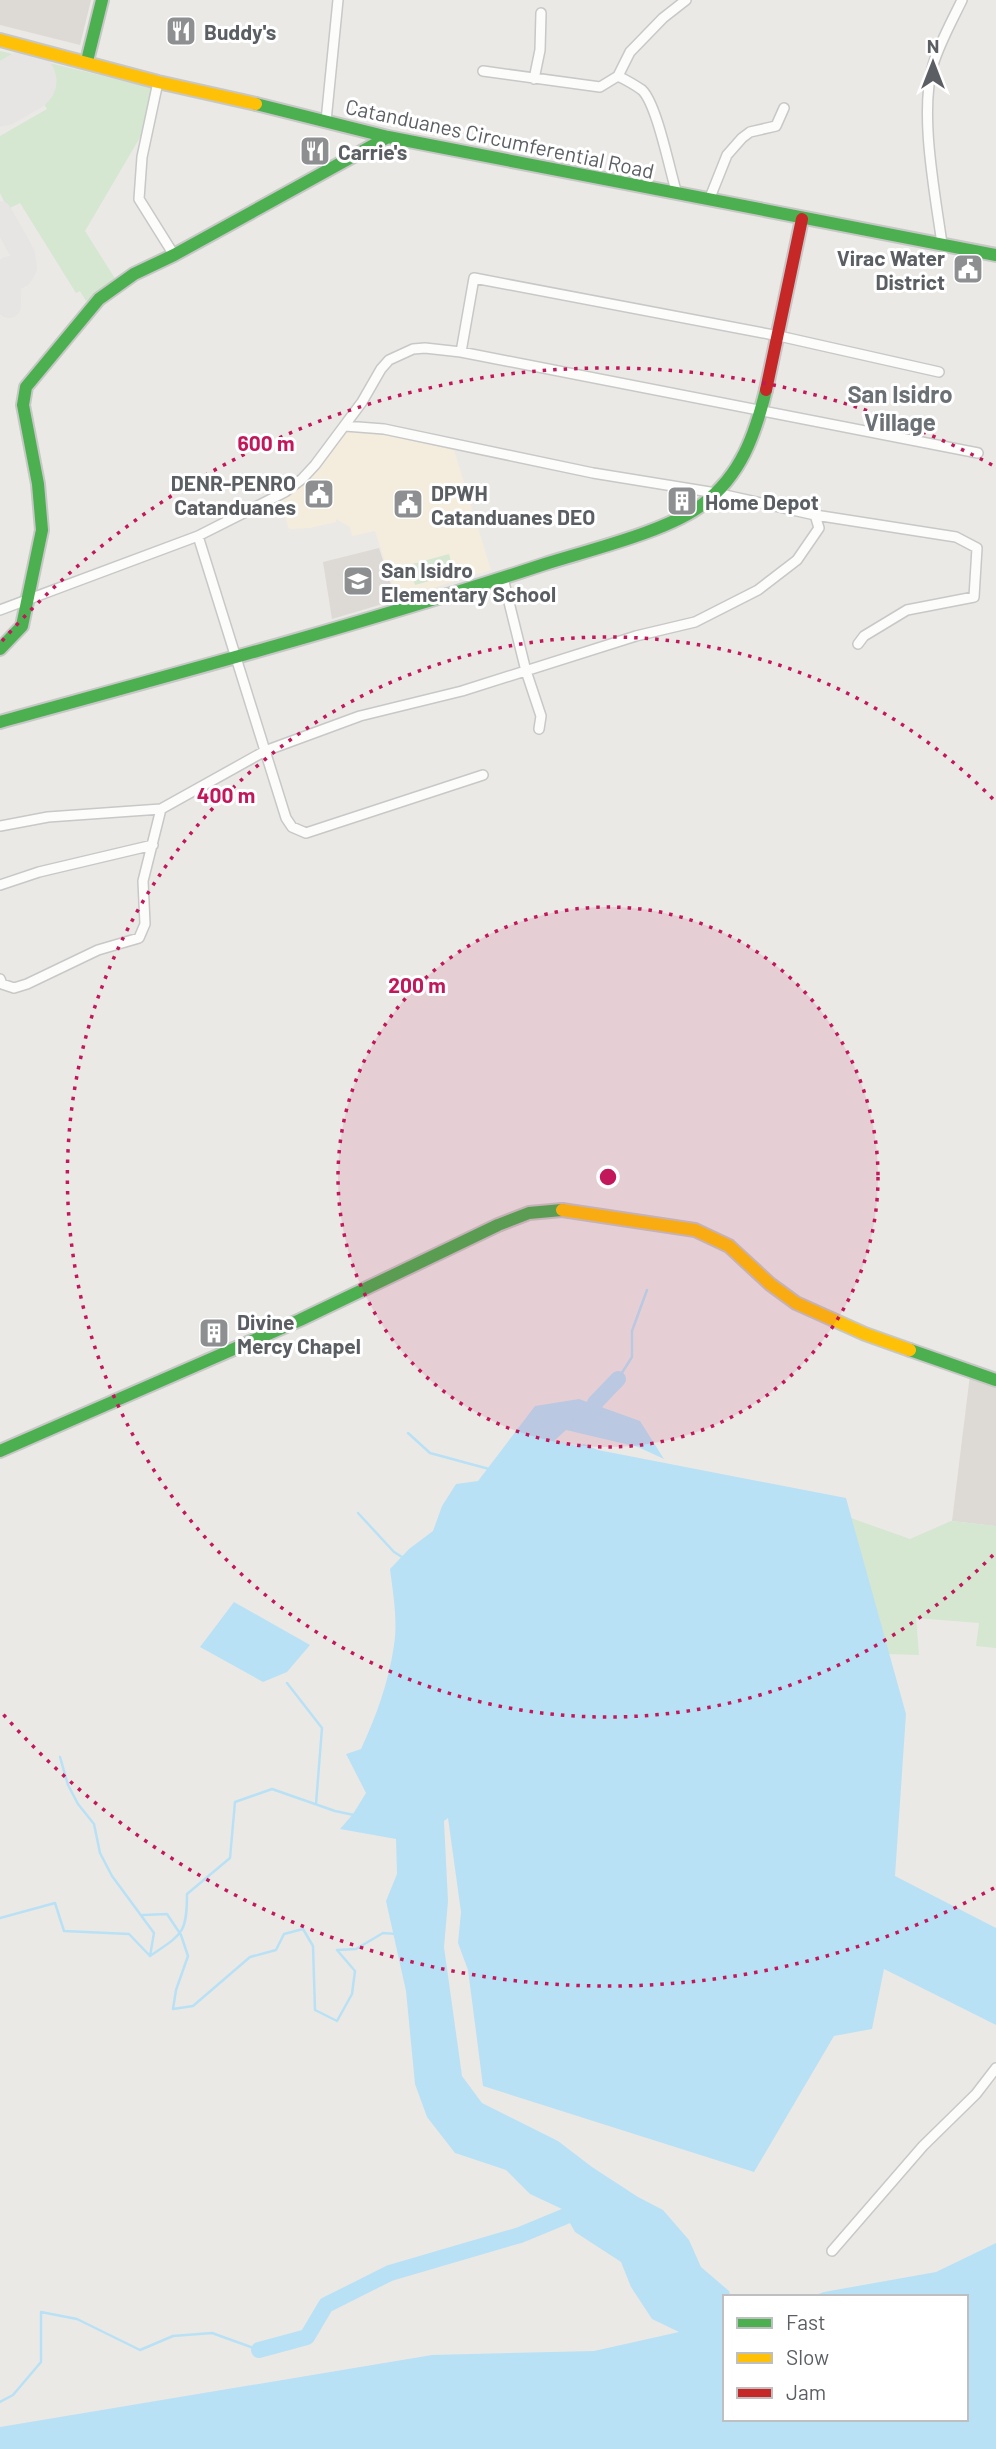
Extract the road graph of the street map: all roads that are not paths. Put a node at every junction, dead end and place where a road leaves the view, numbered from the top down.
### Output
1 (102, 0) edge
2 (338, 0) edge
3 (686, 0) edge
4 (962, 0) edge
5 (541, 13) dead end
6 (0, 40) edge
7 (87, 61) junction
8 (483, 71) dead end
9 (618, 76) junction
10 (534, 79) junction
11 (158, 82) junction
12 (784, 108) dead end
13 (326, 121) junction
14 (388, 137) junction
15 (677, 194) junction
16 (709, 200) junction
17 (802, 219) junction
18 (942, 244) junction
19 (174, 255) junction
20 (996, 255) edge
21 (779, 336) junction
22 (461, 352) junction
23 (939, 372) dead end
24 (761, 411) junction
25 (345, 426) junction
26 (978, 453) dead end
27 (716, 493) junction
28 (814, 515) junction
29 (198, 536) junction
30 (503, 578) junction
31 (30, 597) junction
32 (0, 610) edge
33 (858, 644) dead end
34 (0, 649) edge
35 (234, 657) junction
36 (526, 671) junction
37 (0, 722) edge
38 (539, 729) dead end
39 (265, 751) junction
40 (483, 775) dead end
41 (161, 809) junction
42 (0, 826) edge
43 (153, 845) junction
44 (0, 885) edge
45 (0, 979) edge
46 (996, 1380) edge
47 (0, 1451) edge
48 (996, 2068) edge
49 (832, 2251) dead end

1 - 7 street
2 - 13 street
3 - 9 street
4 - 18 street
5 - 10 street
6 - 7 street, Catanduanes Circumferential Road
7 - 11 street, Catanduanes Circumferential Road
8 - 10 street
9 - 10 street
9 - 15 street
11 - 13 street, Catanduanes Circumferential Road
11 - 19 street
12 - 16 street
13 - 14 street, Catanduanes Circumferential Road
14 - 15 street, Catanduanes Circumferential Road
14 - 19 street
15 - 16 street, Catanduanes Circumferential Road
16 - 17 street, Catanduanes Circumferential Road
17 - 18 street, Catanduanes Circumferential Road
17 - 21 street
18 - 20 street, Catanduanes Circumferential Road
19 - 31 street
21 - 22 street
21 - 23 street
21 - 24 street
22 - 24 street
22 - 25 street
24 - 26 street
24 - 27 street
25 - 27 street
25 - 29 street
27 - 28 street
27 - 30 street
28 - 33 street
28 - 36 street
29 - 31 street
29 - 35 street
30 - 35 street
30 - 36 street
31 - 32 street
31 - 34 street
35 - 37 street
35 - 39 street
36 - 38 street
36 - 39 street
39 - 40 street
39 - 41 street
41 - 42 street
41 - 43 street
43 - 44 street
43 - 45 street
46 - 47 street
48 - 49 street

